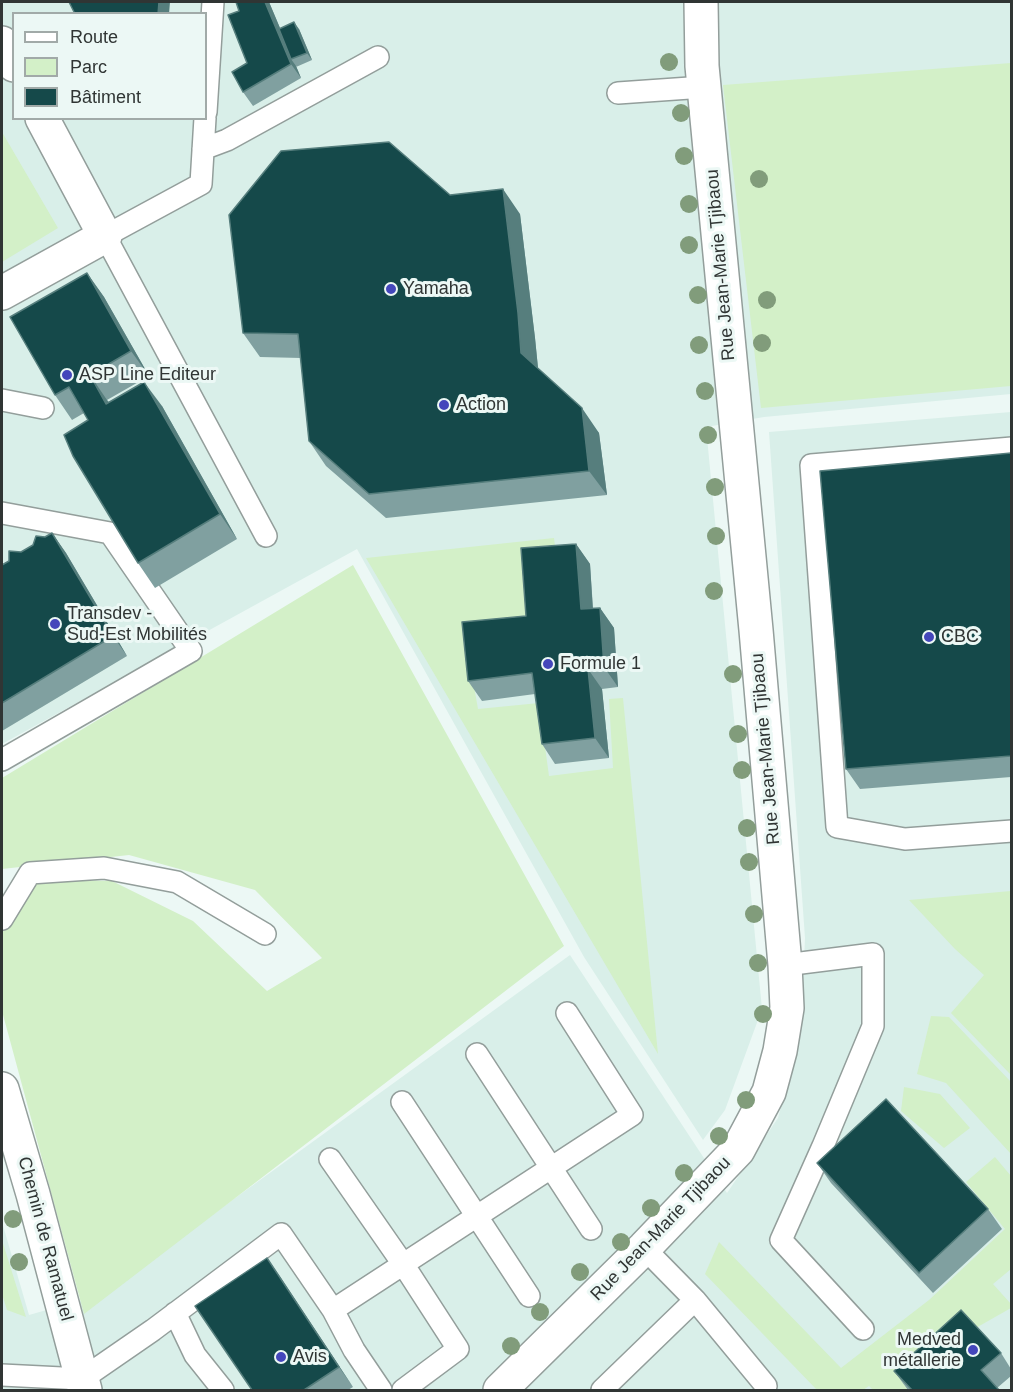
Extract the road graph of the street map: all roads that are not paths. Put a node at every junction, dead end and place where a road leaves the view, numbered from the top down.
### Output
1 (213, 2) edge
2 (701, 2) edge
3 (2, 43) edge
4 (378, 57) dead end
5 (12, 61) edge
6 (704, 87) junction
7 (618, 93) dead end
8 (207, 96) edge
9 (43, 120) edge
10 (205, 120) edge
11 (203, 149) junction
12 (105, 236) junction
13 (2, 293) edge
14 (2, 400) edge
15 (43, 408) edge
16 (1011, 447) edge
17 (2, 513) edge
18 (266, 536) dead end
19 (2, 760) edge
20 (1011, 831) edge
21 (2, 919) edge
22 (265, 934) dead end
23 (785, 965) junction
24 (567, 1013) dead end
25 (477, 1054) dead end
26 (2, 1089) edge
27 (402, 1102) dead end
28 (330, 1159) dead end
29 (551, 1167) junction
30 (476, 1216) junction
31 (591, 1229) dead end
32 (644, 1248) junction
33 (403, 1264) junction
34 (529, 1296) dead end
35 (695, 1300) junction
36 (333, 1310) junction
37 (175, 1313) junction
38 (863, 1329) dead end
39 (2, 1375) edge
40 (84, 1384) edge
41 (766, 1386) dead end
42 (223, 1390) edge
43 (381, 1390) edge
44 (403, 1390) edge
45 (500, 1390) edge
46 (602, 1390) edge

1 - 8 lane
2 - 6 street, Rue Jean-Marie Tjibaou
3 - 5 street
4 - 11 lane
6 - 7 lane
6 - 23 street, Rue Jean-Marie Tjibaou
9 - 12 street
10 - 11 lane
11 - 12 lane
12 - 13 street
12 - 18 lane
14 - 15 lane
16 - 20 lane
17 - 19 lane
21 - 22 lane
23 - 32 street, Rue Jean-Marie Tjibaou
23 - 38 lane
24 - 29 lane
25 - 29 lane
26 - 40 street, Chemin de Ramatuel
27 - 30 lane
28 - 33 lane
29 - 30 lane
29 - 31 lane
30 - 33 lane
30 - 34 lane
32 - 35 lane
32 - 45 street, Rue Jean-Marie Tjibaou
33 - 36 lane
33 - 44 lane
35 - 41 lane
35 - 46 lane
36 - 37 lane
36 - 43 lane
37 - 40 lane
37 - 42 lane
39 - 40 lane

